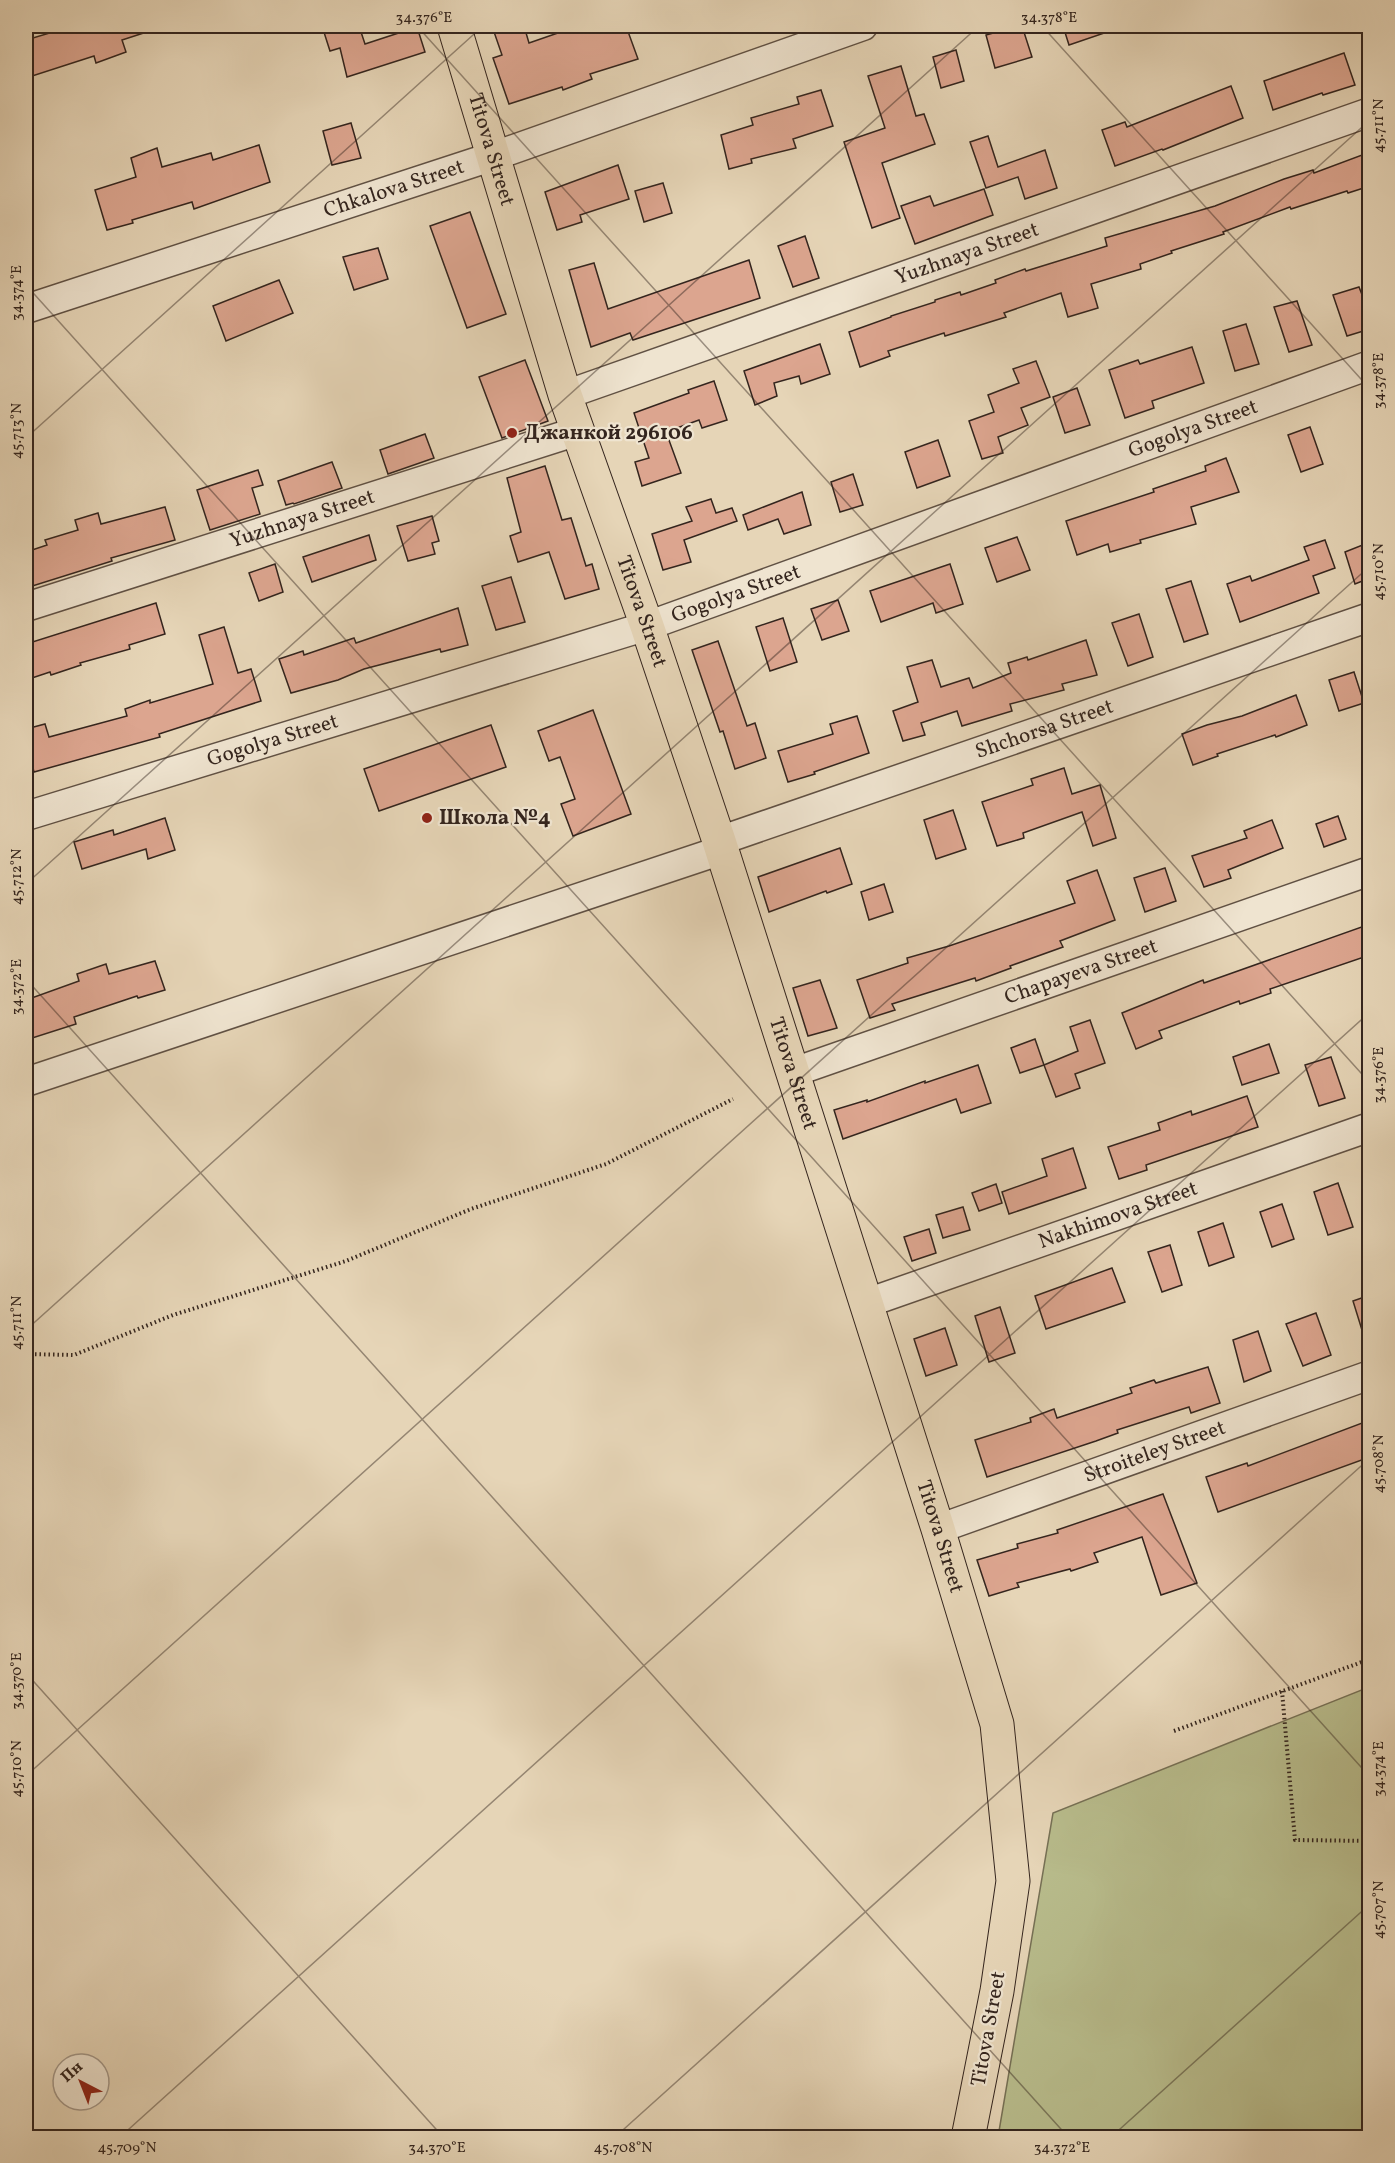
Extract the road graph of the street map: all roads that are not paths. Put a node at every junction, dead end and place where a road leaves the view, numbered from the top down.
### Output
1 (454, 26) edge
2 (863, 26) edge
3 (1370, 112) edge
4 (494, 156) junction
5 (26, 309) edge
6 (1370, 365) edge
7 (565, 395) junction
8 (578, 431) junction
9 (26, 607) edge
10 (1370, 617) edge
11 (647, 626) junction
12 (26, 816) edge
13 (721, 845) junction
14 (1370, 871) edge
15 (794, 1072) junction
16 (26, 1082) edge
17 (1370, 1127) edge
18 (867, 1302) junction
19 (1370, 1375) edge
20 (938, 1529) junction
21 (968, 2138) edge

1 - 4 main road, Titova Street
2 - 4 street, Chkalova Street
3 - 7 street, Yuzhnaya Street
4 - 5 street, Chkalova Street
4 - 7 main road, Titova Street
6 - 11 street, Gogolya Street
7 - 8 main road, Titova Street
8 - 9 street, Yuzhnaya Street
8 - 11 main road, Titova Street
10 - 13 street, Shchorsa Street
11 - 12 street, Gogolya Street
11 - 13 main road, Titova Street
13 - 15 main road, Titova Street
13 - 16 street, Shchorsa Street
14 - 15 street, Chapayeva Street
15 - 18 main road, Titova Street
17 - 18 street, Nakhimova Street
18 - 20 main road, Titova Street
19 - 20 street, Stroiteley Street
20 - 21 main road, Titova Street

